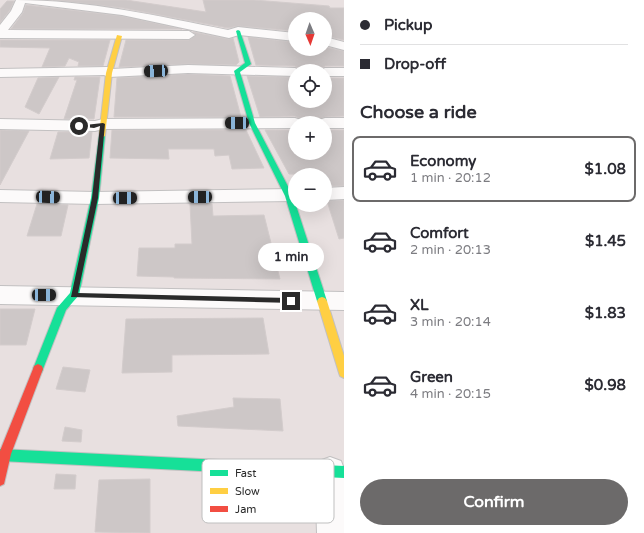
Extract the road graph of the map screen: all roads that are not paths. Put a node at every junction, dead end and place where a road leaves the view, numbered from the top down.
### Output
1 (21, 0) edge
2 (27, 0) edge
3 (125, 8) junction
4 (0, 33) edge
5 (233, 33) junction
6 (119, 36) junction
7 (288, 36) edge
8 (344, 36) edge
9 (332, 38) edge
10 (332, 42) edge
11 (344, 46) edge
12 (237, 71) junction
13 (108, 72) junction
14 (288, 72) edge
15 (332, 72) edge
16 (344, 72) edge
17 (0, 73) edge
18 (252, 123) junction
19 (288, 123) edge
20 (332, 123) edge
21 (344, 123) edge
22 (0, 124) edge
23 (103, 124) junction
24 (288, 189) edge
25 (344, 192) edge
26 (332, 193) edge
27 (0, 196) edge
28 (288, 196) edge
29 (95, 198) junction
30 (298, 212) edge
31 (0, 295) edge
32 (74, 295) junction
33 (333, 301) edge
34 (344, 373) edge
35 (3, 454) edge
36 (202, 465) edge
37 (337, 472) edge
38 (0, 480) edge
39 (334, 533) edge

1 - 4 street
2 - 3 street
3 - 5 street
3 - 6 street
4 - 6 street
5 - 6 street
5 - 7 street
5 - 12 street
6 - 13 street
8 - 9 street
10 - 11 street
12 - 13 street
12 - 14 street
12 - 18 street
13 - 17 street
13 - 23 street
15 - 16 street
18 - 19 street
18 - 23 street
18 - 24 street
20 - 21 street
22 - 23 street
23 - 29 street
25 - 26 street
27 - 29 street
28 - 29 street
29 - 32 street
30 - 33 street
31 - 32 street
32 - 33 street
32 - 35 street
33 - 34 street
35 - 36 street
35 - 38 street
37 - 39 street

